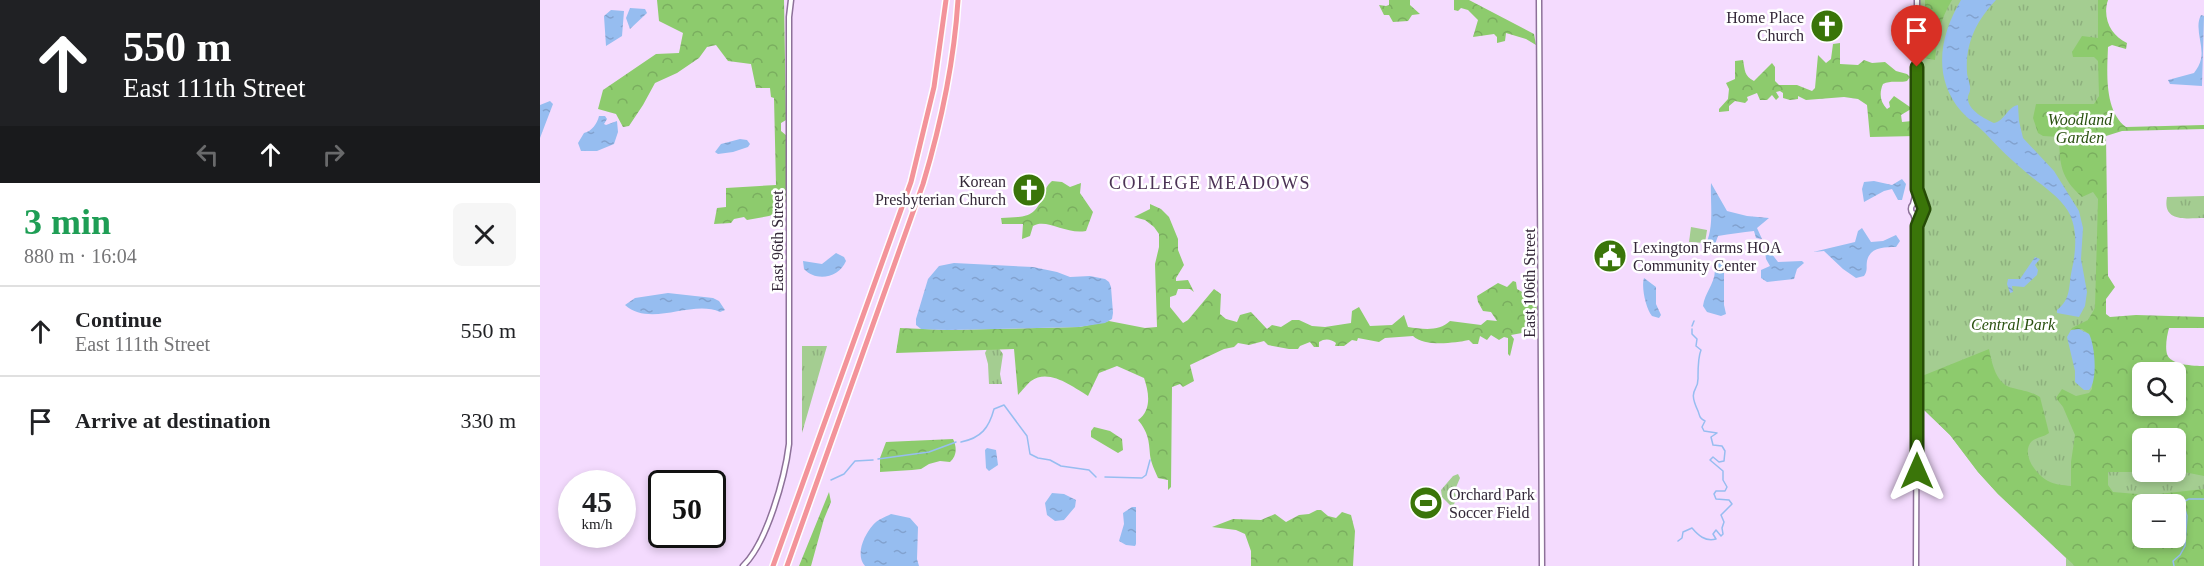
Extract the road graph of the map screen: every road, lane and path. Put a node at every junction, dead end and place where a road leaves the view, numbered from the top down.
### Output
1 (791, 0) edge
2 (946, 0) edge
3 (958, 0) edge
4 (1539, 0) edge
5 (1917, 0) edge
6 (1917, 189) junction
7 (1922, 203) junction
8 (1914, 204) junction
9 (1913, 213) junction
10 (1920, 215) junction
11 (1917, 226) junction
12 (744, 566) edge
13 (773, 566) edge
14 (787, 566) edge
15 (1542, 566) edge
16 (1916, 566) edge

1 - 12 street, East 96th Street
2 - 13 highway
3 - 14 highway
4 - 15 street, East 106th Street
5 - 6 street
6 - 7 street
6 - 8 street
7 - 8 street
7 - 10 street
8 - 9 street
9 - 10 street
9 - 11 street
10 - 11 street
11 - 16 street

